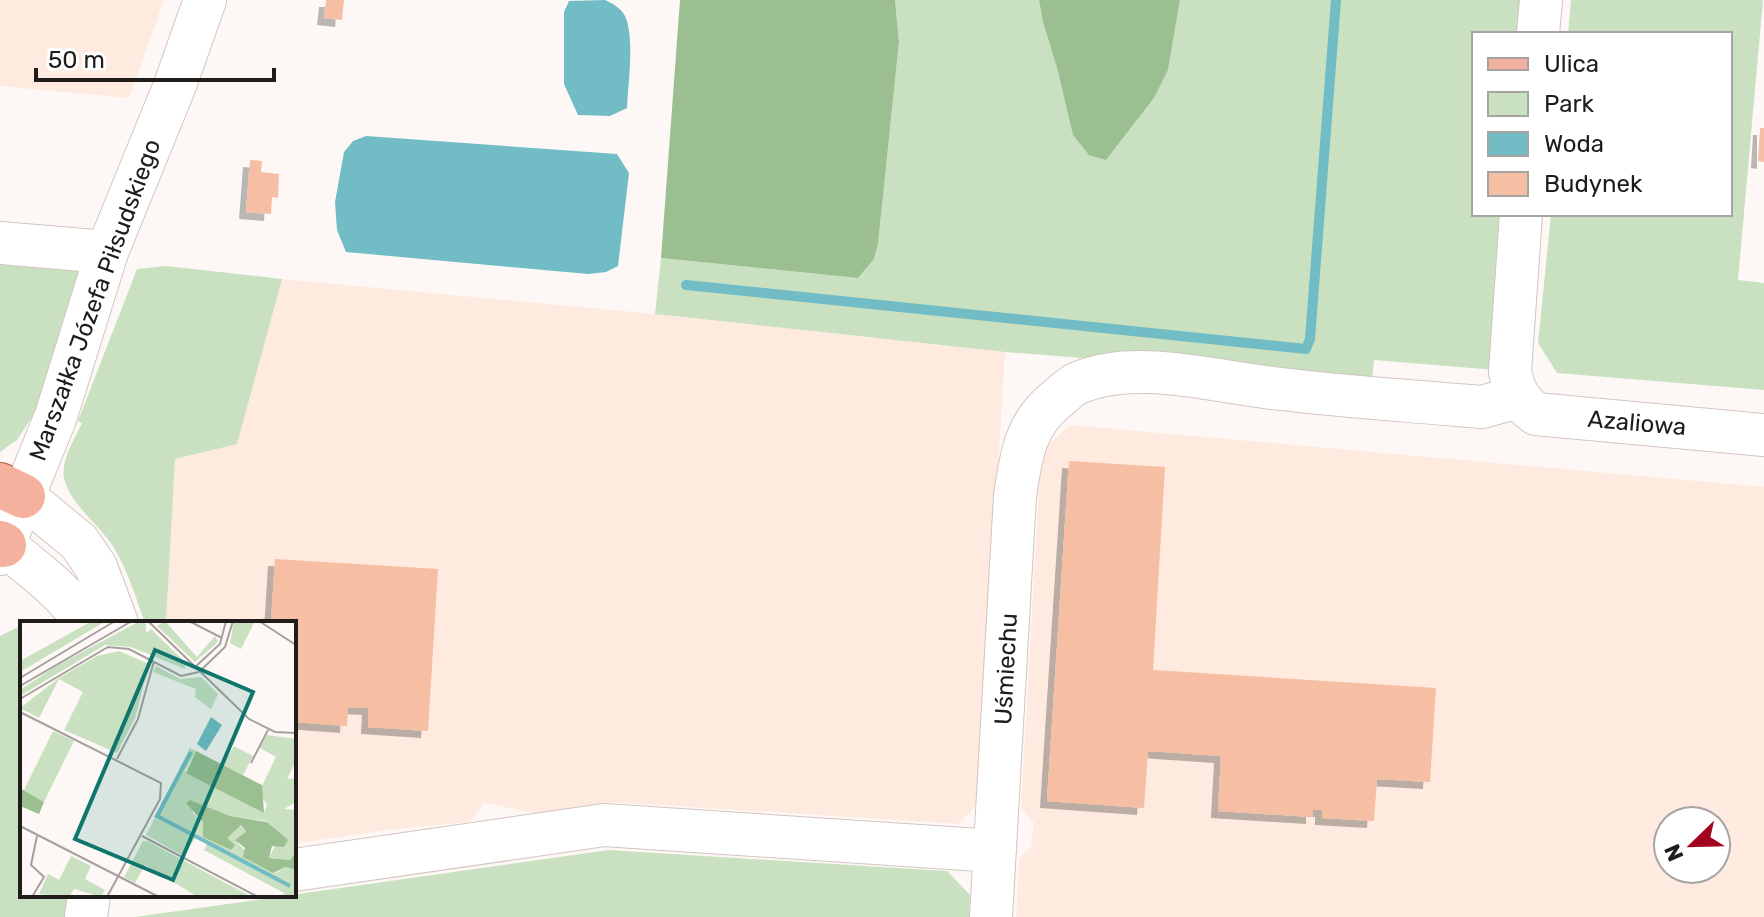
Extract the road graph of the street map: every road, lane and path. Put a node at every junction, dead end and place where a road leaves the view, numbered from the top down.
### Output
1 (205, 0) edge
2 (1541, 0) edge
3 (1538, 32) edge
4 (1521, 216) edge
5 (0, 243) edge
6 (107, 252) junction
7 (1518, 397) junction
8 (1764, 435) edge
9 (11, 491) edge
10 (1, 547) edge
11 (84, 621) edge
12 (116, 621) edge
13 (995, 851) junction
14 (296, 870) edge
15 (89, 897) edge
16 (86, 917) edge
17 (991, 917) edge

1 - 6 street, Marszałka Józefa Piłsudskiego
2 - 3 street
4 - 7 street
5 - 6 street
6 - 9 street, Marszałka Józefa Piłsudskiego
7 - 8 street, Azaliowa
7 - 13 street, Uśmiechu
9 - 10 street, Marszałka Józefa Piłsudskiego
9 - 12 street
10 - 11 street
13 - 14 street
13 - 17 street, Uśmiechu
15 - 16 street

